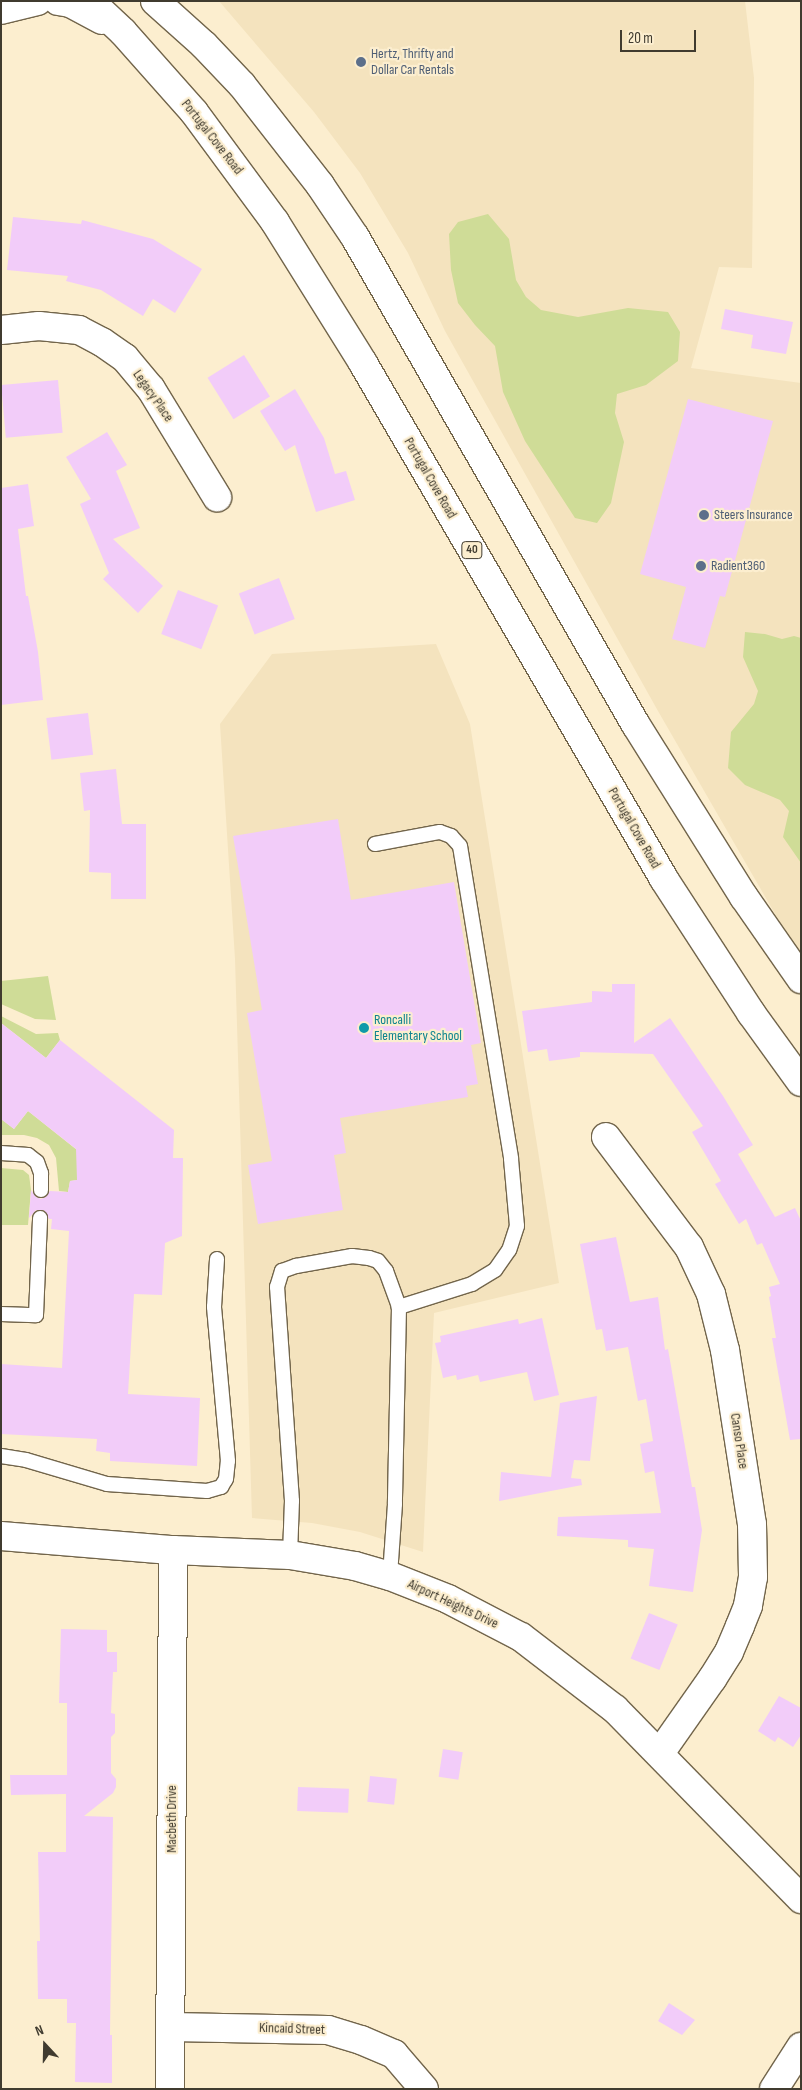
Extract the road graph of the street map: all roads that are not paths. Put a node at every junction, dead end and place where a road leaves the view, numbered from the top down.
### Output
1 (38, 1) edge
2 (58, 1) edge
3 (90, 1) edge
4 (155, 1) edge
5 (176, 1) edge
6 (1, 10) edge
7 (123, 32) junction
8 (204, 45) junction
9 (1, 330) edge
10 (217, 497) dead end
11 (375, 844) dead end
12 (801, 979) edge
13 (801, 1082) edge
14 (606, 1137) dead end
15 (1, 1153) edge
16 (41, 1190) dead end
17 (40, 1218) dead end
18 (217, 1259) dead end
19 (399, 1307) junction
20 (1, 1314) edge
21 (1, 1456) edge
22 (1, 1536) edge
23 (173, 1550) junction
24 (290, 1555) junction
25 (390, 1576) junction
26 (660, 1753) junction
27 (801, 1899) edge
28 (170, 2027) junction
29 (801, 2047) edge
30 (170, 2089) edge
31 (424, 2089) edge
32 (774, 2089) edge

1 - 6 street
2 - 7 street
3 - 7 street, Portugal Cove Road / 40
4 - 8 street
5 - 8 street
7 - 13 street, Portugal Cove Road / 40
8 - 12 street
9 - 10 street, Legacy Place
11 - 19 lane
14 - 26 street, Canso Place
15 - 16 lane
17 - 20 lane
18 - 21 lane
19 - 24 lane
19 - 25 lane
22 - 23 street, Airport Heights Drive
23 - 24 street, Airport Heights Drive
23 - 28 street, Macbeth Drive
24 - 25 street, Airport Heights Drive
25 - 26 street, Airport Heights Drive
26 - 27 street, Airport Heights Drive
28 - 30 street, Macbeth Drive
28 - 31 street, Kincaid Street
29 - 32 street

